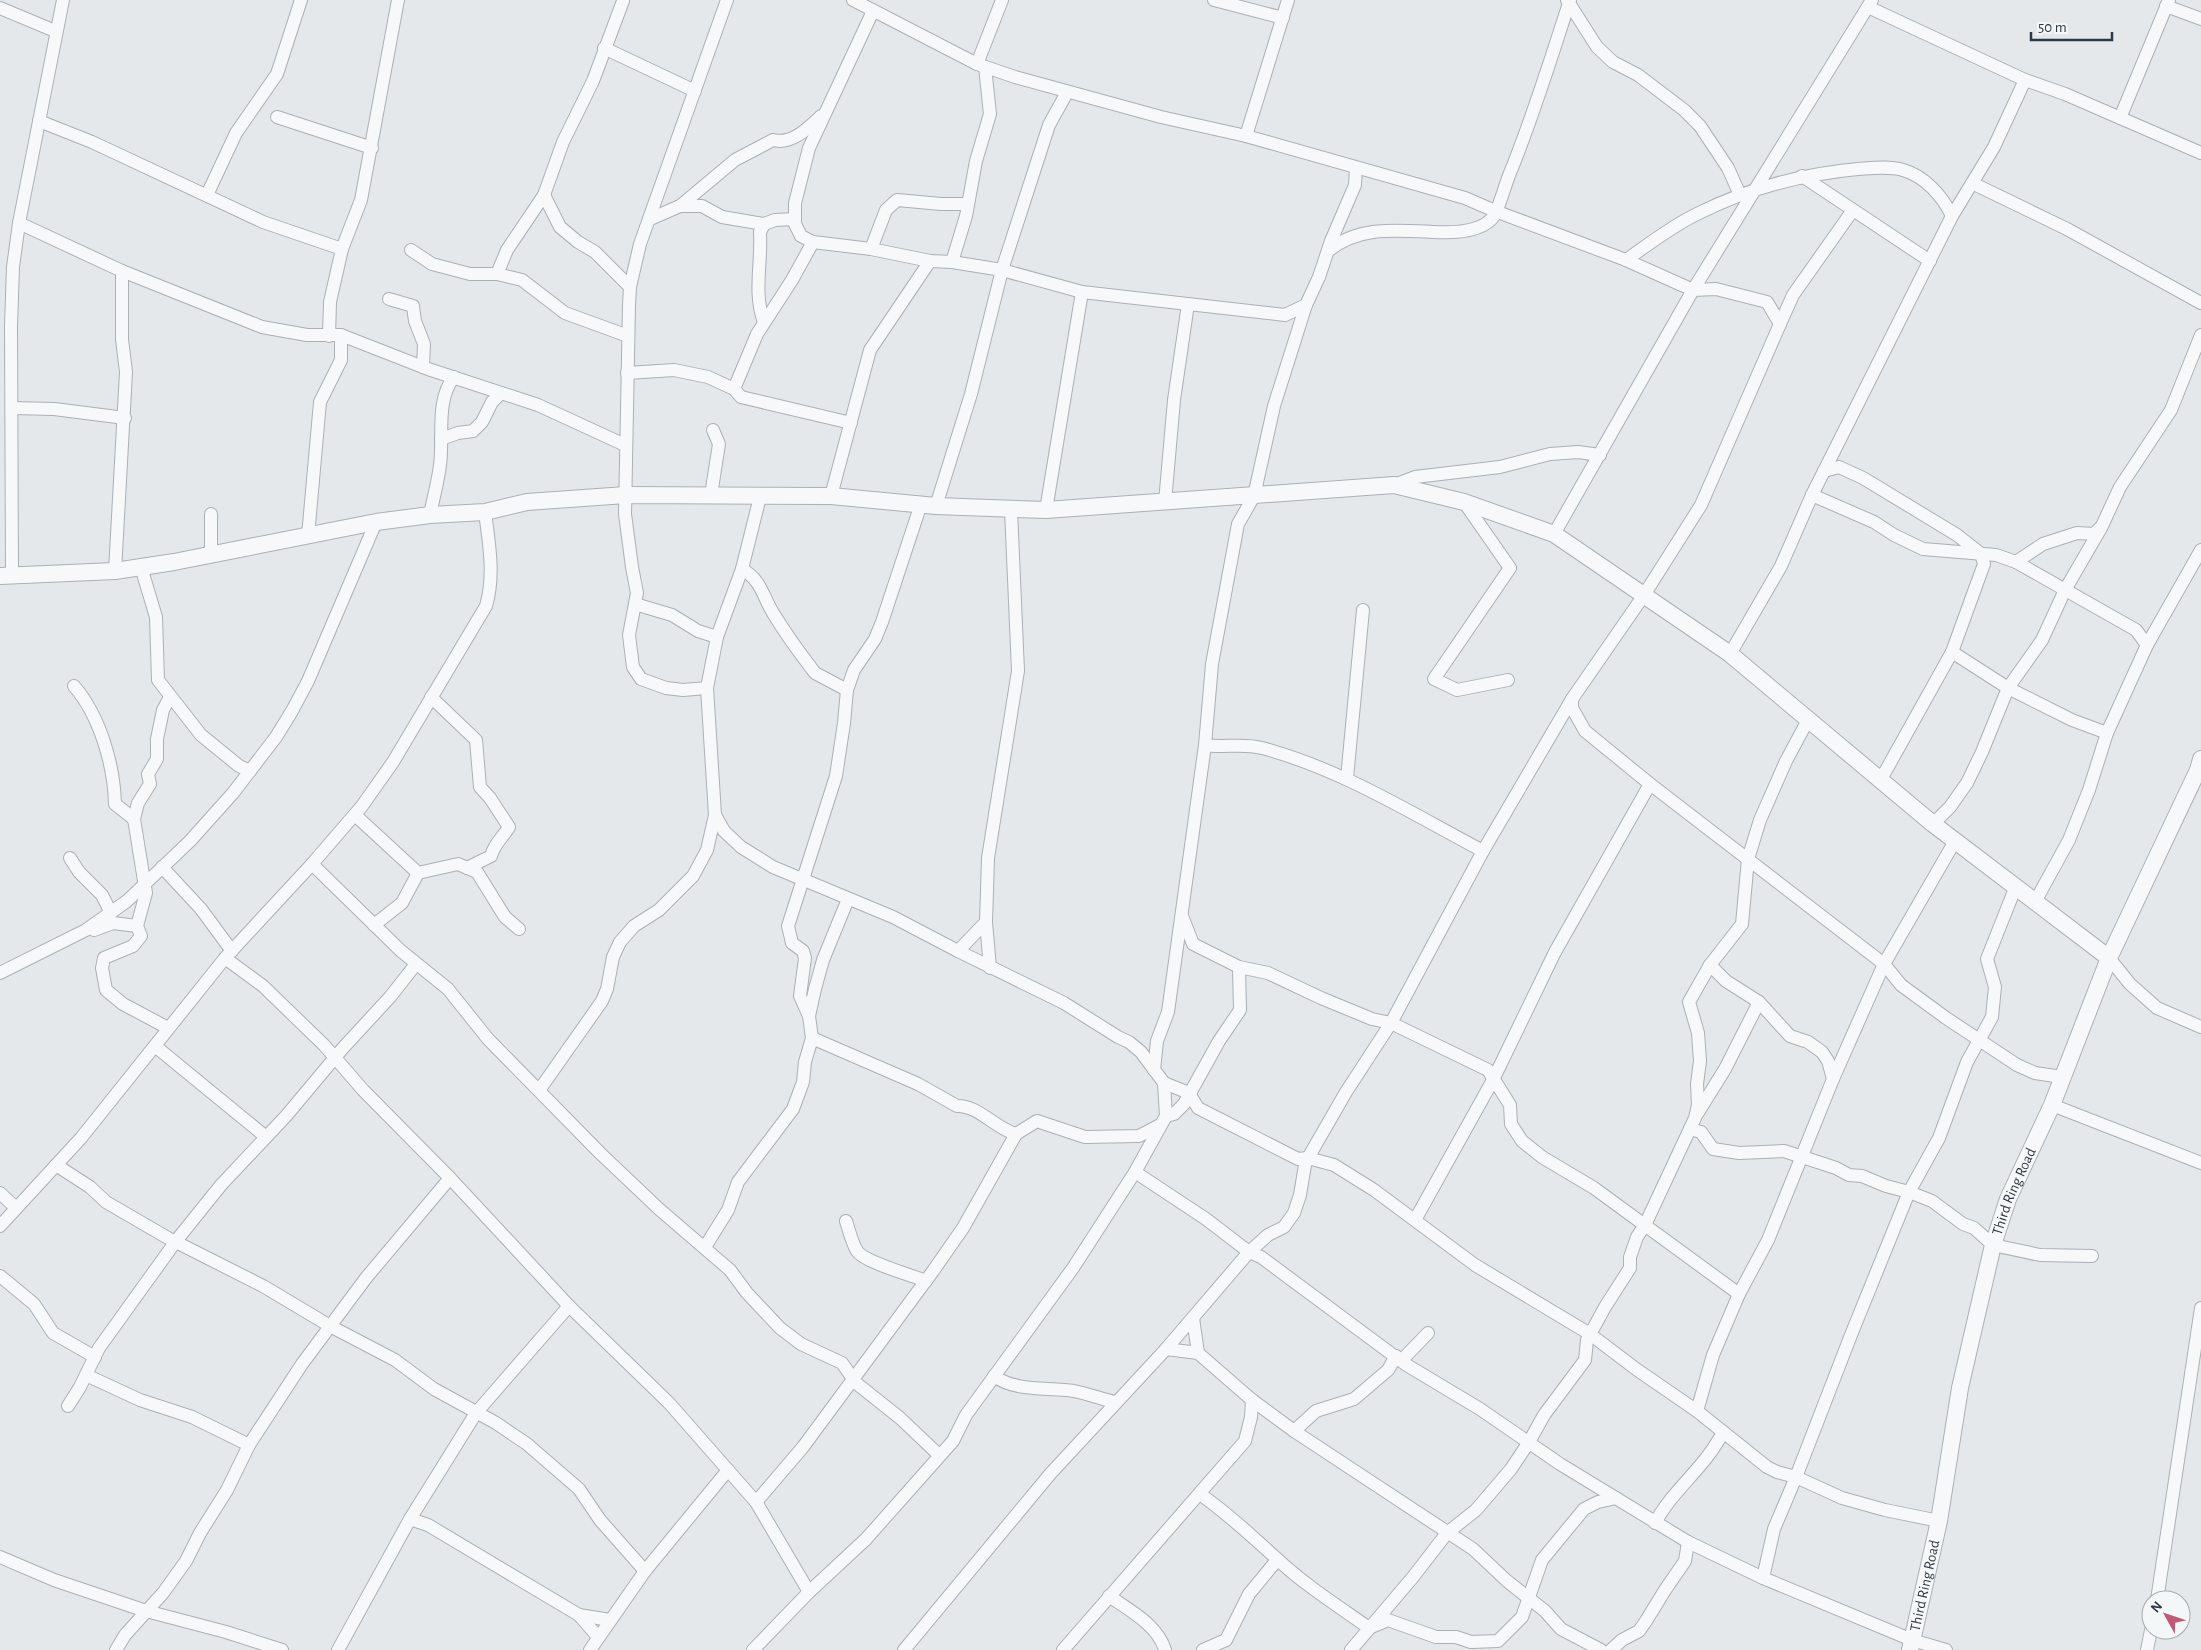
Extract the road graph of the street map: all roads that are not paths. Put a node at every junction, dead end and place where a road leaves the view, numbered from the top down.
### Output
1 (63, 0) edge
2 (301, 0) edge
3 (398, 0) edge
4 (727, 0) edge
5 (853, 0) edge
6 (1002, 0) edge
7 (1214, 0) edge
8 (1288, 0) edge
9 (1569, 0) edge
10 (623, 1) edge
11 (2168, 3) edge
12 (1870, 4) edge
13 (0, 8) edge
14 (872, 11) junction
15 (1283, 18) junction
16 (2201, 19) edge
17 (55, 31) junction
18 (604, 48) junction
19 (981, 66) junction
20 (2025, 80) junction
21 (695, 91) junction
22 (1064, 91) junction
23 (825, 113) junction
24 (277, 117) dead end
25 (2120, 118) junction
26 (39, 121) junction
27 (1246, 136) junction
28 (372, 148) junction
29 (2201, 153) edge
30 (1356, 168) junction
31 (1802, 176) junction
32 (1972, 183) junction
33 (1754, 191) junction
34 (206, 194) junction
35 (544, 195) junction
36 (1740, 195) junction
37 (968, 204) junction
38 (680, 206) junction
39 (1853, 210) junction
40 (1495, 211) junction
41 (1952, 216) junction
42 (650, 219) junction
43 (795, 219) junction
44 (19, 223) junction
45 (764, 224) junction
46 (813, 242) junction
47 (342, 249) junction
48 (871, 249) junction
49 (411, 250) dead end
50 (1328, 251) junction
51 (1626, 260) junction
52 (930, 261) junction
53 (1930, 261) junction
54 (952, 262) junction
55 (1002, 270) junction
56 (122, 271) junction
57 (497, 274) junction
58 (630, 287) junction
59 (1693, 290) junction
60 (1082, 292) junction
61 (389, 299) dead end
62 (2201, 303) edge
63 (1188, 304) junction
64 (1306, 305) junction
65 (764, 322) junction
66 (1780, 324) junction
67 (335, 335) junction
68 (2201, 335) edge
69 (628, 336) junction
70 (424, 367) junction
71 (627, 373) junction
72 (454, 377) junction
73 (734, 389) junction
74 (500, 393) junction
75 (12, 408) junction
76 (125, 418) junction
77 (851, 423) junction
78 (713, 430) dead end
79 (441, 439) junction
80 (625, 445) junction
81 (1600, 455) junction
82 (1824, 471) junction
83 (1394, 485) junction
84 (711, 494) junction
85 (1812, 495) junction
86 (626, 496) junction
87 (831, 496) junction
88 (1254, 496) junction
89 (760, 497) junction
90 (1165, 502) junction
91 (1464, 502) junction
92 (929, 505) junction
93 (1011, 510) junction
94 (1046, 510) junction
95 (485, 512) junction
96 (211, 514) dead end
97 (430, 515) junction
98 (376, 522) junction
99 (2102, 526) junction
100 (1554, 534) junction
101 (308, 536) junction
102 (2201, 550) edge
103 (1981, 554) junction
104 (211, 555) junction
105 (2016, 562) junction
106 (141, 567) junction
107 (742, 569) junction
108 (115, 571) junction
109 (6, 576) edge
110 (2065, 590) junction
111 (1644, 595) junction
112 (635, 604) junction
113 (1363, 610) dead end
114 (2159, 626) junction
115 (2136, 630) junction
116 (717, 637) junction
117 (2147, 645) junction
118 (1952, 652) junction
119 (1730, 654) junction
120 (1508, 680) dead end
121 (74, 686) dead end
122 (707, 688) junction
123 (2008, 688) junction
124 (847, 690) junction
125 (170, 697) junction
126 (431, 697) junction
127 (1572, 699) junction
128 (1808, 720) junction
129 (2106, 733) junction
130 (1204, 745) junction
131 (2200, 767) edge
132 (250, 771) junction
133 (1347, 778) junction
134 (1880, 781) junction
135 (1650, 784) junction
136 (715, 814) junction
137 (354, 815) junction
138 (134, 819) junction
139 (1933, 824) junction
140 (1955, 841) junction
141 (1484, 851) junction
142 (70, 858) dead end
143 (1748, 859) junction
144 (312, 864) junction
145 (162, 867) junction
146 (467, 868) junction
147 (418, 873) junction
148 (804, 881) junction
149 (144, 885) junction
150 (2016, 886) junction
151 (848, 899) junction
152 (2036, 900) junction
153 (110, 913) junction
154 (1182, 916) junction
155 (986, 922) junction
156 (374, 925) junction
157 (138, 926) junction
158 (518, 929) dead end
159 (86, 930) junction
160 (1193, 944) junction
161 (958, 951) junction
162 (228, 954) junction
163 (1176, 955) junction
164 (2110, 958) junction
165 (416, 964) junction
166 (1884, 964) junction
167 (1710, 965) junction
168 (1239, 967) junction
169 (990, 968) junction
170 (0, 972) edge
171 (1759, 1002) junction
172 (809, 1016) junction
173 (1391, 1024) junction
174 (2201, 1027) edge
175 (168, 1028) junction
176 (812, 1038) junction
177 (1980, 1040) junction
178 (155, 1046) junction
179 (336, 1058) junction
180 (1154, 1070) junction
181 (2062, 1076) junction
182 (1833, 1078) junction
183 (1493, 1080) junction
184 (1164, 1083) junction
185 (540, 1089) junction
186 (1189, 1093) junction
187 (2052, 1105) junction
188 (1163, 1121) junction
189 (1692, 1123) junction
190 (1016, 1134) junction
191 (266, 1137) junction
192 (1308, 1158) junction
193 (1802, 1158) junction
194 (2201, 1163) edge
195 (56, 1165) junction
196 (1135, 1172) junction
197 (450, 1178) junction
198 (1909, 1192) junction
199 (0, 1193) edge
200 (16, 1208) junction
201 (1415, 1220) junction
202 (846, 1221) dead end
203 (1645, 1225) junction
204 (0, 1226) edge
205 (176, 1242) junction
206 (1993, 1245) junction
207 (705, 1247) junction
208 (1249, 1252) junction
209 (2092, 1256) dead end
210 (0, 1276) edge
211 (926, 1281) junction
212 (1739, 1294) junction
213 (569, 1306) junction
214 (2201, 1308) edge
215 (1193, 1318) junction
216 (330, 1326) junction
217 (1428, 1333) dead end
218 (1590, 1334) junction
219 (1166, 1349) junction
220 (1198, 1354) junction
221 (94, 1357) junction
222 (1398, 1359) junction
223 (86, 1375) junction
224 (994, 1376) junction
225 (853, 1380) junction
226 (1252, 1400) junction
227 (1115, 1402) junction
228 (68, 1406) dead end
229 (1697, 1411) junction
230 (476, 1413) junction
231 (1294, 1431) junction
232 (1723, 1432) junction
233 (1529, 1442) junction
234 (249, 1445) junction
235 (939, 1455) junction
236 (728, 1470) junction
237 (1796, 1477) junction
238 (1200, 1494) junction
239 (1616, 1498) junction
240 (756, 1502) junction
241 (410, 1519) junction
242 (1938, 1521) junction
243 (1655, 1523) junction
244 (1447, 1533) junction
245 (1688, 1542) junction
246 (0, 1557) edge
247 (1277, 1560) junction
248 (645, 1571) junction
249 (1763, 1578) junction
250 (2159, 1590) edge
251 (810, 1592) junction
252 (1109, 1596) junction
253 (1529, 1598) junction
254 (146, 1611) junction
255 (579, 1615) junction
256 (610, 1620) junction
257 (1370, 1628) junction
258 (598, 1637) junction
259 (1911, 1645) edge
260 (116, 1650) edge
261 (282, 1650) edge
262 (338, 1650) edge
263 (590, 1650) edge
264 (753, 1650) edge
265 (904, 1650) edge
266 (1063, 1650) edge
267 (1165, 1650) edge
268 (1203, 1650) edge
269 (1351, 1650) edge
270 (1601, 1650) edge
271 (1611, 1650) edge
272 (1946, 1650) edge

1 - 17 street
2 - 34 street
3 - 28 street
4 - 21 street
5 - 14 street
6 - 19 street
7 - 15 street
8 - 15 street
9 - 36 street
9 - 40 street
10 - 18 street
11 - 16 street
11 - 25 street
12 - 20 street
12 - 33 street
13 - 17 street
14 - 19 street
14 - 23 street
15 - 27 street
17 - 26 street
18 - 21 street
18 - 35 street
19 - 22 street
19 - 37 street
20 - 25 street
20 - 32 street
21 - 42 street
22 - 27 street
22 - 55 street
23 - 38 street
23 - 43 street
24 - 28 street
25 - 29 street
26 - 34 street
26 - 44 street
27 - 30 street
28 - 47 street
30 - 40 street
30 - 50 street
31 - 33 street
31 - 39 street
31 - 41 street
32 - 41 street
32 - 62 street
33 - 36 street
33 - 59 street
34 - 47 street
35 - 57 street
35 - 58 street
36 - 51 street
37 - 48 street
37 - 54 street
38 - 42 street
38 - 45 street
39 - 53 street
39 - 66 street
40 - 50 street
40 - 51 street
41 - 53 street
42 - 58 street
43 - 45 street
43 - 46 street
44 - 56 street
44 - 75 street
45 - 65 street
46 - 48 street
46 - 65 street
47 - 67 street
48 - 52 street
49 - 57 street
50 - 64 street
51 - 59 street
52 - 54 street
52 - 77 street
53 - 82 street
54 - 55 street
55 - 60 street
55 - 92 street
56 - 67 street
56 - 76 street
57 - 69 street
58 - 69 street
59 - 66 street
59 - 81 street
60 - 63 street
60 - 94 street
61 - 70 street
63 - 64 street
63 - 90 street
64 - 88 street
65 - 73 street
66 - 111 street
67 - 70 street
67 - 101 street
68 - 99 street
69 - 71 street
70 - 72 street
71 - 73 street
71 - 80 street
72 - 74 street
72 - 79 street
73 - 77 street
74 - 79 street
74 - 80 street
75 - 76 street
75 - 109 street
76 - 108 street
77 - 87 street
78 - 84 street
79 - 97 street
80 - 86 street
81 - 83 street
81 - 100 street
82 - 85 street
82 - 103 street
83 - 88 street
83 - 91 street
84 - 86 street
84 - 89 street
85 - 103 street
85 - 119 street
86 - 95 street
86 - 112 street
87 - 89 street
87 - 92 street
88 - 90 street
88 - 130 street
89 - 107 street
90 - 94 street
91 - 100 street
91 - 120 street
92 - 93 street
92 - 124 street
93 - 94 street
93 - 155 street
95 - 97 street
95 - 126 street
96 - 104 street
97 - 98 street
98 - 101 street
98 - 132 street
99 - 105 street
99 - 110 street
100 - 111 street
101 - 104 street
102 - 114 street
103 - 105 street
103 - 118 street
104 - 106 street
105 - 110 street
106 - 108 street
106 - 125 street
107 - 116 street
107 - 124 street
108 - 109 street
110 - 115 street
110 - 123 street
111 - 119 street
111 - 127 street
112 - 116 street
112 - 122 street
113 - 133 street
114 - 115 street
114 - 117 street
115 - 117 street
116 - 122 street
117 - 129 street
118 - 123 street
118 - 134 street
119 - 128 street
121 - 138 street
122 - 136 street
123 - 129 street
123 - 139 street
124 - 148 street
125 - 132 street
125 - 138 street
126 - 137 street
126 - 146 street
127 - 135 street
127 - 141 street
128 - 134 street
128 - 143 street
129 - 152 street
130 - 133 street
130 - 154 street
131 - 164 street, Third Ring Road
132 - 145 street
133 - 141 street
134 - 139 street
135 - 143 street
135 - 183 street
136 - 148 street
136 - 185 street
137 - 144 street
137 - 147 street
138 - 149 street
139 - 140 street
140 - 150 street
140 - 166 street
141 - 173 street
142 - 153 street
143 - 166 street
143 - 167 street
144 - 156 street
144 - 162 street
145 - 149 street
145 - 162 street
146 - 147 street
146 - 158 street
147 - 156 street
148 - 151 street
148 - 172 street
149 - 153 street
149 - 157 street
150 - 152 street
150 - 177 street
151 - 161 street
151 - 172 street
152 - 164 street
153 - 159 street
154 - 160 street
154 - 163 street
155 - 161 street
155 - 169 street
156 - 165 street
157 - 159 street
157 - 175 street
159 - 170 street
160 - 163 street
160 - 168 street
161 - 169 street
162 - 175 street
162 - 179 street
163 - 180 street
164 - 174 street
164 - 181 street, Third Ring Road
165 - 179 street
165 - 185 street
166 - 177 street
166 - 182 street
167 - 171 street
167 - 189 street
168 - 173 street
168 - 186 street
169 - 180 street
171 - 182 street
171 - 189 street
172 - 176 street
173 - 183 street
173 - 192 street
175 - 178 street
176 - 190 street
176 - 207 street
177 - 181 street
177 - 198 street
178 - 191 street
178 - 195 street
179 - 191 street
179 - 197 street
180 - 184 street
181 - 187 street, Third Ring Road
182 - 193 street
183 - 201 street
183 - 203 street
184 - 186 street
184 - 188 street
185 - 207 street
186 - 188 street
186 - 192 street
187 - 194 street
187 - 206 street, Third Ring Road
188 - 190 street
188 - 196 street
189 - 193 street
189 - 203 street
190 - 211 street
191 - 205 street
192 - 201 street
192 - 208 street
193 - 198 street
193 - 212 street
195 - 200 street
195 - 205 street
196 - 208 street
196 - 224 street
197 - 213 street
197 - 216 street
198 - 206 street
198 - 237 street
199 - 200 street
200 - 204 street
201 - 218 street
202 - 211 street
203 - 212 street
203 - 218 street
205 - 216 street
205 - 221 street
206 - 209 street
206 - 242 street, Third Ring Road
207 - 225 street
208 - 215 street
208 - 222 street
210 - 221 street
211 - 225 street
212 - 229 street
213 - 230 street
213 - 236 street
214 - 250 street
215 - 219 street
215 - 220 street
216 - 230 street
216 - 234 street
217 - 222 street
218 - 229 street
218 - 233 street
219 - 220 street
219 - 227 street
220 - 226 street
221 - 223 street
222 - 231 street
222 - 233 street
223 - 228 street
223 - 234 street
224 - 227 street
224 - 235 street
225 - 235 street
225 - 240 street
226 - 231 street
226 - 238 street
227 - 265 street
229 - 232 street
230 - 241 street
230 - 248 street
231 - 244 street
232 - 237 street
232 - 243 street
233 - 239 street
233 - 244 street
234 - 254 street
235 - 251 street
236 - 240 street
236 - 248 street
237 - 242 street
237 - 249 street
238 - 247 street
238 - 252 street
239 - 243 street
239 - 253 street
240 - 251 street
241 - 255 street
241 - 262 street
242 - 259 street, Third Ring Road
243 - 245 street
244 - 253 street
244 - 257 street
245 - 249 street
245 - 271 street
246 - 254 street
247 - 257 street
247 - 268 street
248 - 256 street
249 - 259 street
251 - 264 street
252 - 266 street
252 - 267 street
253 - 257 street
253 - 270 street
254 - 260 street
254 - 261 street
255 - 256 street
255 - 258 street
256 - 258 street
257 - 269 street
258 - 263 street
259 - 272 street

